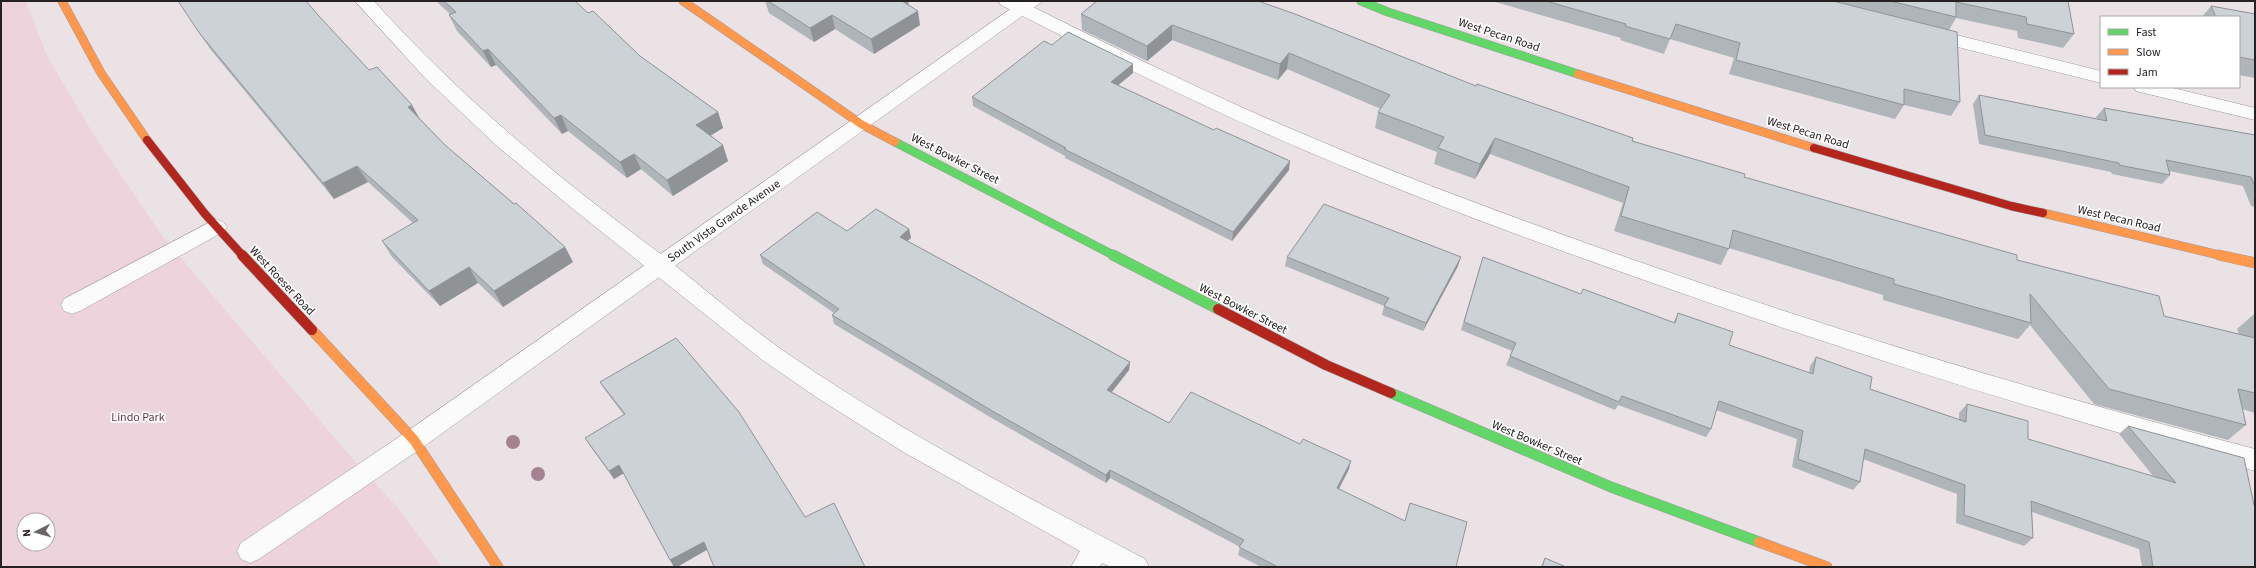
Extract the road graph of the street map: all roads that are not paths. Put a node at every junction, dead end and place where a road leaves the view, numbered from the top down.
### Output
1 (62, 1) edge
2 (364, 1) edge
3 (683, 1) edge
4 (1361, 1) edge
5 (1021, 4) edge
6 (1909, 29) edge
7 (2100, 77) edge
8 (2147, 88) edge
9 (2255, 114) edge
10 (861, 124) junction
11 (216, 227) junction
12 (2255, 263) edge
13 (660, 266) junction
14 (72, 305) dead end
15 (414, 440) junction
16 (2255, 460) edge
17 (250, 551) dead end
18 (1091, 557) edge
19 (498, 567) edge
20 (1136, 567) edge
21 (1828, 567) edge

1 - 11 street, West Roeser Road
2 - 13 street
3 - 10 street, West Bowker Street
4 - 12 street, West Pecan Road
5 - 10 street, South Vista Grande Avenue
5 - 16 street
6 - 7 street
8 - 9 street
10 - 13 street, South Vista Grande Avenue
10 - 21 street, West Bowker Street
11 - 14 street
11 - 15 street, West Roeser Road
13 - 15 street, South Vista Grande Avenue
13 - 18 street
15 - 17 street, South Vista Grande Avenue
15 - 19 street, West Roeser Road
18 - 20 street

